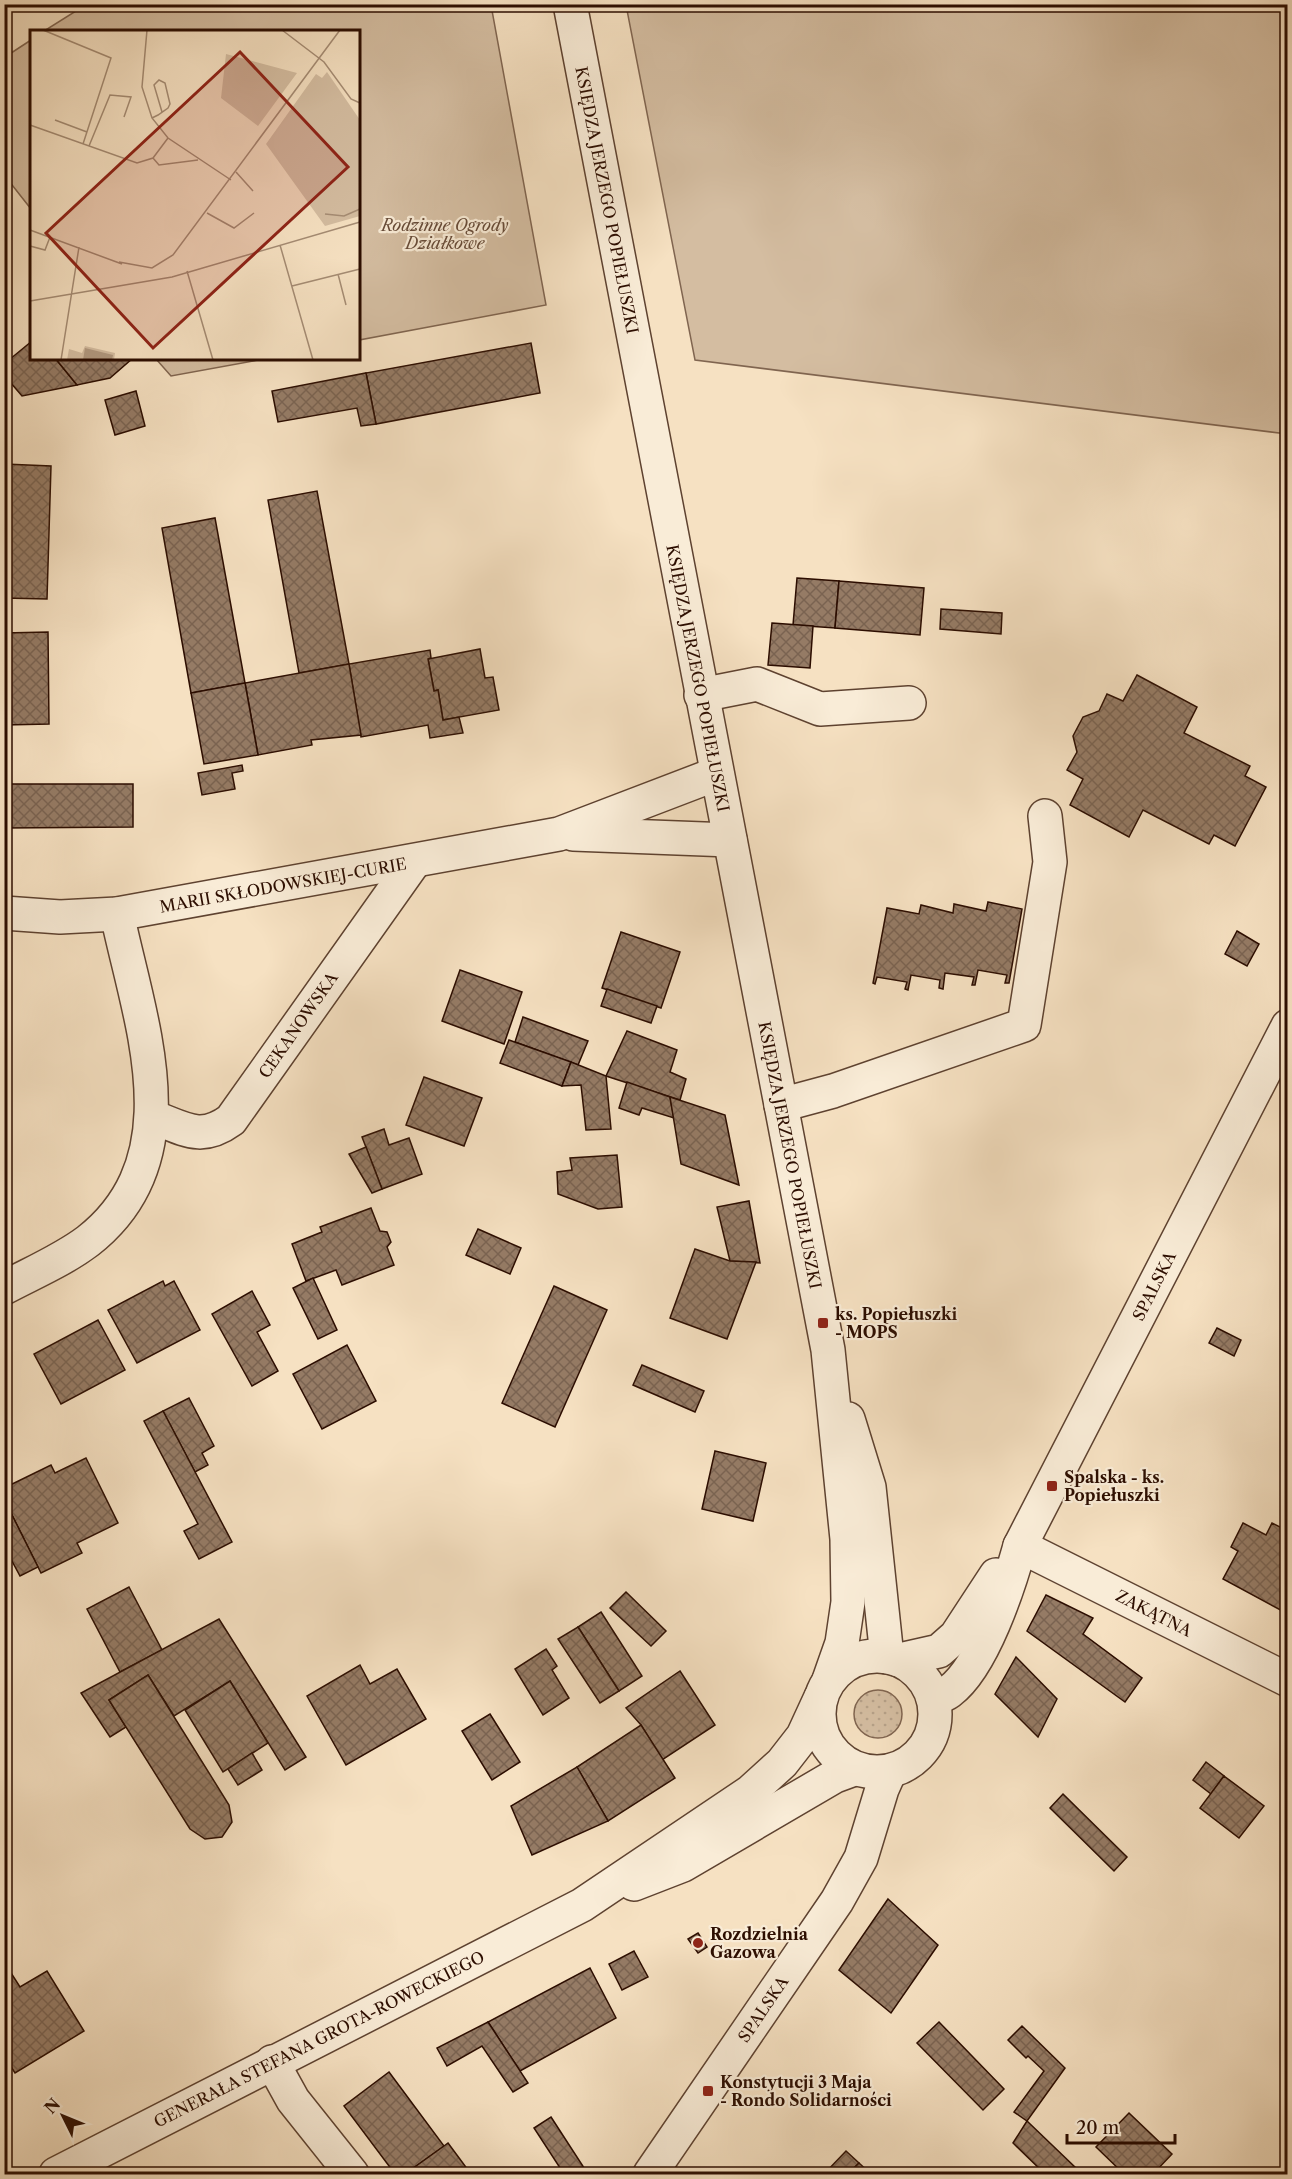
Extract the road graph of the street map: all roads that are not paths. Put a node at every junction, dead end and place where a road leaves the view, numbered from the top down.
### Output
1 (570, 4) edge
2 (701, 694) junction
3 (909, 703) dead end
4 (716, 774) junction
5 (1045, 816) dead end
6 (560, 834) junction
7 (730, 840) junction
8 (414, 862) junction
9 (4, 913) edge
10 (117, 914) junction
11 (1287, 1026) edge
12 (781, 1105) junction
13 (153, 1118) junction
14 (4, 1288) edge
15 (828, 1350) junction
16 (1020, 1546) junction
17 (893, 1658) junction
18 (1287, 1680) edge
19 (825, 1688) junction
20 (934, 1699) junction
21 (854, 1769) junction
22 (890, 1771) junction
23 (582, 1905) junction
24 (272, 2062) junction
25 (56, 2175) edge
26 (352, 2175) edge
27 (650, 2175) edge

1 - 2 street, KSIĘDZA JERZEGO POPIEŁUSZKI
2 - 3 street
2 - 4 street, KSIĘDZA JERZEGO POPIEŁUSZKI
4 - 6 street, MARII SKŁODOWSKIEJ-CURIE
4 - 7 street, KSIĘDZA JERZEGO POPIEŁUSZKI
5 - 12 street
6 - 7 street, MARII SKŁODOWSKIEJ-CURIE
6 - 8 street, MARII SKŁODOWSKIEJ-CURIE
7 - 12 street, KSIĘDZA JERZEGO POPIEŁUSZKI
8 - 10 street, MARII SKŁODOWSKIEJ-CURIE
8 - 13 street, CEKANOWSKA
9 - 10 street, MARII SKŁODOWSKIEJ-CURIE
10 - 13 street
11 - 16 street, SPALSKA
12 - 15 street, KSIĘDZA JERZEGO POPIEŁUSZKI
13 - 14 street
15 - 17 street, KSIĘDZA JERZEGO POPIEŁUSZKI
15 - 19 street, KSIĘDZA JERZEGO POPIEŁUSZKI
16 - 17 street, SPALSKA
16 - 18 street, ZAKĄTNA
16 - 20 street, SPALSKA
17 - 19 street
17 - 20 street
19 - 21 street
19 - 23 street, GENERAŁA STEFANA GROTA-ROWECKIEGO
20 - 22 street
21 - 22 street
21 - 23 street, GENERAŁA STEFANA GROTA-ROWECKIEGO
22 - 27 street, SPALSKA
23 - 24 street, GENERAŁA STEFANA GROTA-ROWECKIEGO
24 - 25 street, GENERAŁA STEFANA GROTA-ROWECKIEGO
24 - 26 street

